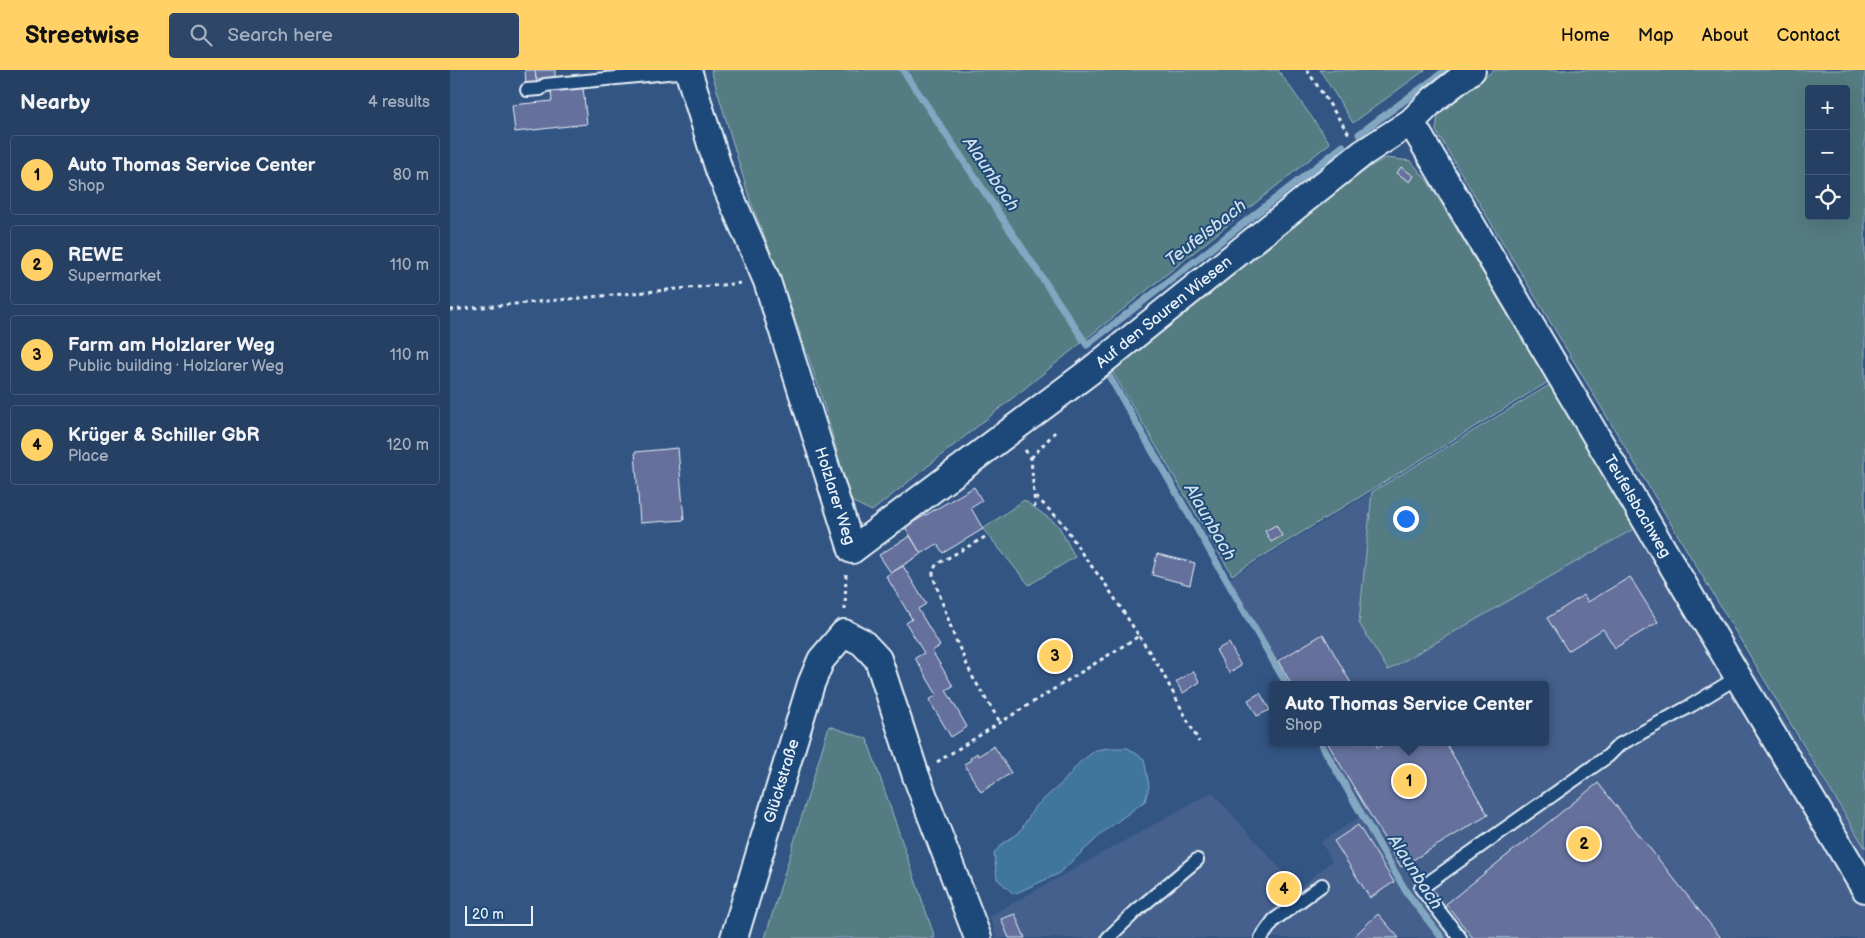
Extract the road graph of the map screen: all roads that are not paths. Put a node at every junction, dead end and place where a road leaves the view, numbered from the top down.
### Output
1 (688, 70) edge
2 (1472, 70) edge
3 (527, 90) dead end
4 (1411, 122) junction
5 (852, 550) joint
6 (1738, 678) junction
7 (1197, 860) dead end
8 (1322, 885) dead end
9 (1865, 889) edge
10 (734, 938) edge
11 (978, 938) edge
12 (1108, 938) edge
13 (1261, 938) edge
14 (1460, 938) edge

1 - 3 lane
1 - 5 street, Holzlarer Weg
2 - 4 street, Auf den Sauren Wiesen
4 - 5 street, Auf den Sauren Wiesen
4 - 6 street, Teufelsbachweg
6 - 9 street, Teufelsbachweg
6 - 14 lane
7 - 12 lane
8 - 13 lane
10 - 11 street, Glückstraße

